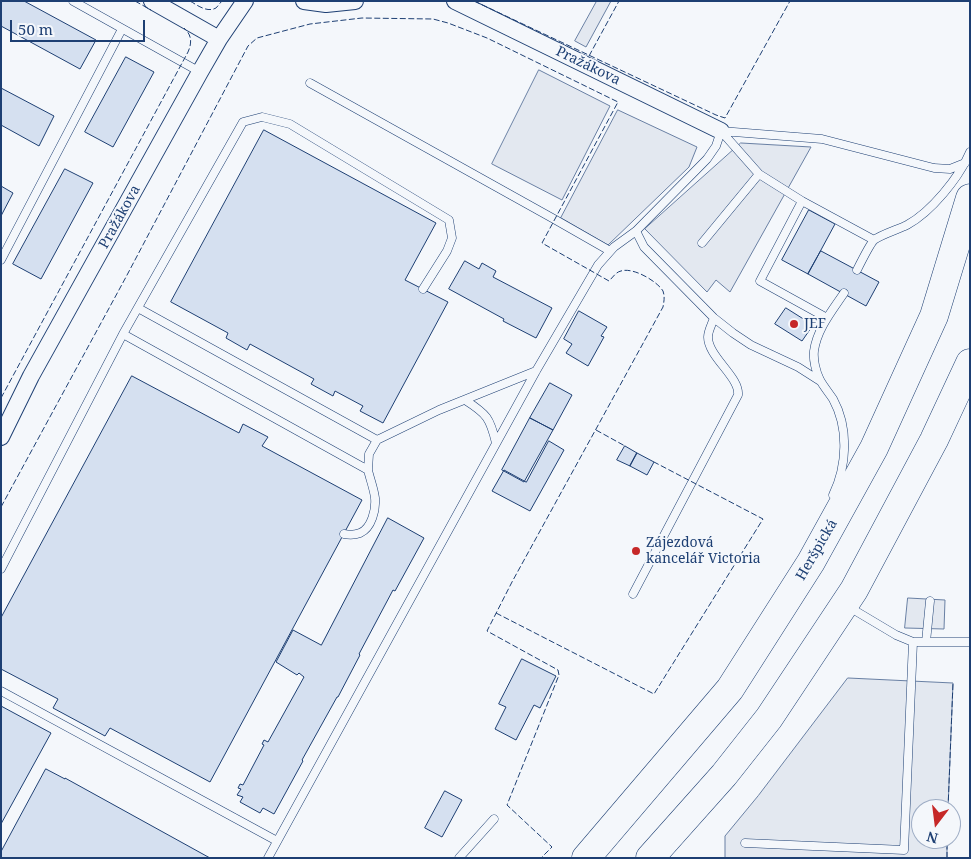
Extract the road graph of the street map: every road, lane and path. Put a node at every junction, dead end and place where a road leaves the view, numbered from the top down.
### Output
1 (73, 1) edge
2 (152, 1) edge
3 (245, 1) edge
4 (304, 1) edge
5 (355, 1) edge
6 (455, 1) edge
7 (122, 29) junction
8 (220, 39) junction
9 (200, 72) junction
10 (310, 83) dead end
11 (721, 131) junction
12 (970, 152) edge
13 (965, 163) junction
14 (759, 174) junction
15 (970, 198) edge
16 (802, 201) junction
17 (636, 231) junction
18 (874, 240) junction
19 (702, 243) dead end
20 (610, 252) junction
21 (1, 260) edge
22 (857, 270) dead end
23 (423, 289) dead end
24 (844, 293) dead end
25 (138, 308) junction
26 (714, 318) junction
27 (827, 318) junction
28 (123, 334) junction
29 (970, 364) edge
30 (536, 371) junction
31 (820, 380) junction
32 (466, 400) junction
33 (1, 437) edge
34 (377, 440) junction
35 (496, 444) junction
36 (368, 470) junction
37 (831, 501) dead end
38 (344, 534) dead end
39 (1, 569) edge
40 (633, 594) dead end
41 (930, 601) dead end
42 (844, 604) junction
43 (913, 642) junction
44 (926, 642) junction
45 (970, 642) edge
46 (1, 691) edge
47 (494, 819) dead end
48 (277, 841) junction
49 (745, 843) dead end
50 (268, 858) edge
51 (459, 858) edge
52 (586, 858) edge
53 (650, 858) edge

1 - 7 lane
2 - 8 street
3 - 8 street, Pražákova
4 - 5 street
6 - 11 street, Pražákova
7 - 9 lane
7 - 21 lane
8 - 9 street, Pražákova
9 - 33 street, Pražákova
10 - 20 lane
11 - 13 lane
11 - 14 lane
11 - 17 lane
12 - 13 lane
13 - 18 lane
14 - 16 lane
14 - 19 lane
15 - 52 highway, Heršpická
16 - 18 lane
16 - 27 lane
17 - 20 lane
17 - 26 lane
18 - 22 lane
20 - 30 lane
23 - 25 lane
24 - 27 lane
25 - 28 lane
25 - 34 lane
26 - 31 lane
26 - 40 lane
27 - 31 lane
28 - 36 lane
28 - 39 lane
29 - 42 highway
30 - 32 lane
30 - 35 lane
31 - 37 lane
32 - 34 lane
32 - 35 lane
34 - 36 lane
35 - 48 lane
36 - 38 lane
41 - 44 lane
42 - 43 lane
42 - 53 highway
43 - 44 lane
43 - 49 lane
44 - 45 lane
46 - 48 lane
47 - 51 lane
48 - 50 lane

